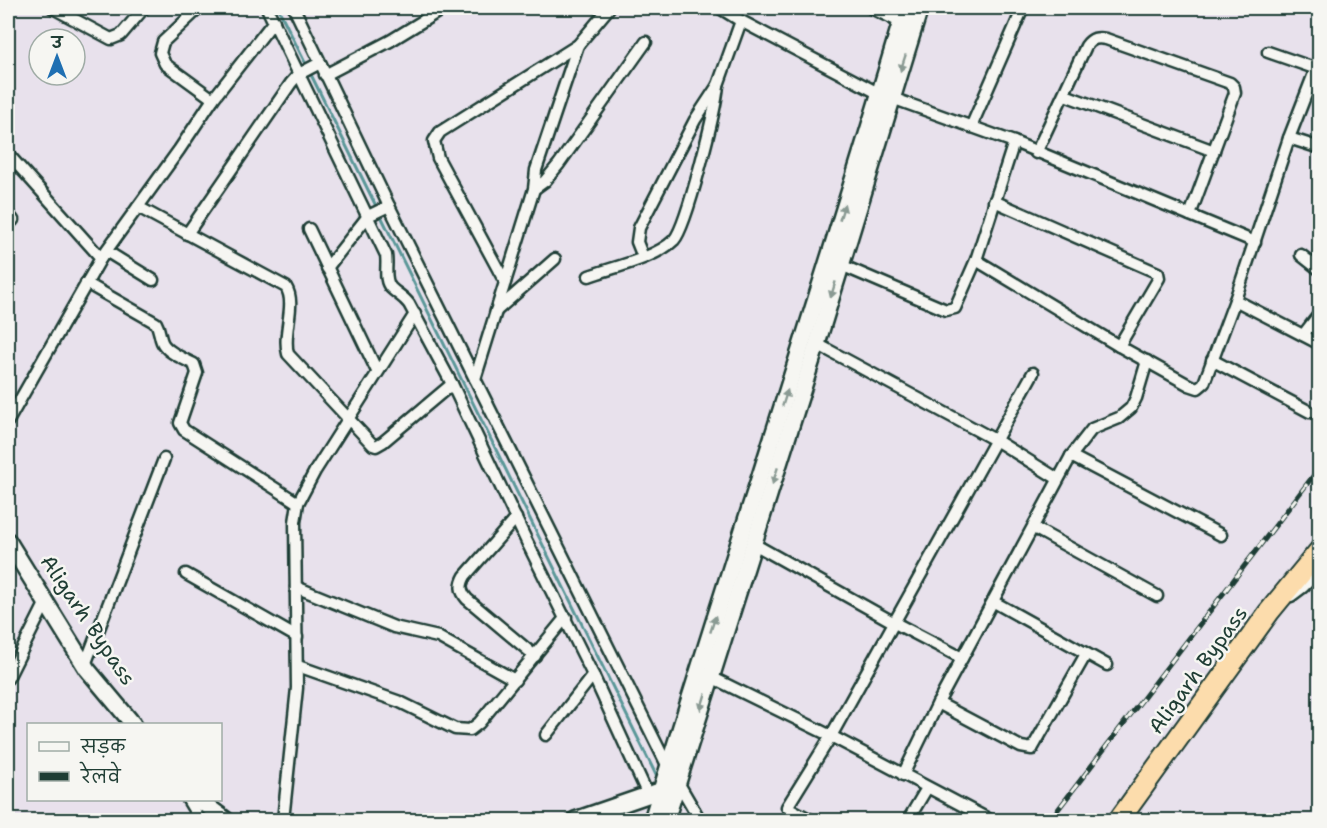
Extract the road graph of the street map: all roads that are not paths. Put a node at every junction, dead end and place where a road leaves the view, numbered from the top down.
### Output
1 (53, 8) edge
2 (144, 8) edge
3 (199, 8) edge
4 (267, 8) edge
5 (294, 8) edge
6 (440, 8) edge
7 (609, 8) edge
8 (720, 8) edge
9 (871, 8) edge
10 (920, 8) edge
11 (1023, 8) edge
12 (903, 15) edge
13 (274, 21) junction
14 (741, 21) junction
15 (646, 42) dead end
16 (578, 45) junction
17 (1268, 52) dead end
18 (1318, 66) edge
19 (309, 69) junction
20 (326, 75) junction
21 (718, 85) junction
22 (885, 95) junction
23 (1065, 95) junction
24 (213, 99) junction
25 (970, 127) junction
26 (1289, 138) junction
27 (1014, 142) junction
28 (1320, 148) edge
29 (1214, 151) junction
30 (1036, 153) junction
31 (8, 154) edge
32 (534, 189) junction
33 (994, 201) junction
34 (138, 207) junction
35 (378, 211) junction
36 (8, 214) edge
37 (1190, 215) junction
38 (8, 225) edge
39 (309, 230) dead end
40 (187, 234) junction
41 (1255, 242) junction
42 (104, 254) junction
43 (1301, 255) dead end
44 (643, 257) junction
45 (555, 259) dead end
46 (976, 260) junction
47 (841, 265) junction
48 (327, 268) junction
49 (1320, 270) edge
50 (589, 276) dead end
51 (153, 280) dead end
52 (505, 282) junction
53 (86, 283) junction
54 (1235, 300) junction
55 (496, 311) junction
56 (1320, 313) edge
57 (415, 314) junction
58 (1303, 335) junction
59 (817, 344) junction
60 (1320, 344) edge
61 (1119, 346) junction
62 (1212, 360) junction
63 (1147, 361) junction
64 (377, 371) junction
65 (1034, 373) dead end
66 (475, 379) junction
67 (452, 384) junction
68 (1310, 412) dead end
69 (347, 419) junction
70 (8, 421) edge
71 (997, 441) junction
72 (1071, 456) junction
73 (164, 459) dead end
74 (1058, 478) junction
75 (298, 503) junction
76 (516, 518) junction
77 (1034, 528) junction
78 (1221, 535) dead end
79 (753, 544) junction
80 (9, 548) edge
81 (1320, 550) edge
82 (1320, 570) edge
83 (186, 574) dead end
84 (296, 587) junction
85 (1157, 596) dead end
86 (994, 602) junction
87 (45, 604) junction
88 (1269, 612) junction
89 (566, 617) junction
90 (893, 622) junction
91 (297, 637) junction
92 (1086, 654) junction
93 (535, 656) junction
94 (962, 657) junction
95 (85, 665) junction
96 (1107, 665) dead end
97 (298, 666) junction
98 (593, 675) junction
99 (711, 677) junction
100 (8, 678) edge
101 (515, 680) junction
102 (938, 703) junction
103 (132, 723) edge
104 (546, 735) dead end
105 (831, 736) junction
106 (669, 769) junction
107 (903, 776) junction
108 (666, 788) junction
109 (927, 788) junction
110 (189, 801) edge
111 (200, 801) edge
112 (200, 820) edge
113 (226, 820) edge
114 (284, 820) edge
115 (575, 820) edge
116 (652, 820) edge
117 (666, 820) edge
118 (700, 820) edge
119 (811, 820) edge
120 (908, 820) edge
121 (990, 820) edge
122 (1119, 820) edge

1 - 2 street
3 - 24 street
4 - 13 street
5 - 19 street
6 - 20 street
7 - 16 street
8 - 14 street
9 - 12 street
10 -> 22 main road
11 - 25 street
12 - 22 main road
13 - 19 street
13 - 24 street
14 - 21 street
14 - 22 street
15 - 32 street
16 - 32 street
16 - 52 street
17 - 18 street
18 - 26 street
19 - 20 street
19 - 35 street
19 - 40 street
20 - 35 street
21 - 44 street
21 - 44 street
22 - 25 street
22 - 47 main road
106 -> 22 main road
23 - 29 street
23 - 29 street
23 - 30 street
24 - 34 street
25 - 27 street
26 - 28 street
26 - 41 street
27 - 30 street
27 - 33 street
29 - 37 street
30 - 37 street
31 - 42 street
32 - 52 street
33 - 46 street
33 - 61 street
34 - 40 street
34 - 42 street
35 - 48 street
35 - 57 street
35 - 66 street
36 - 38 street
37 - 41 street
39 - 48 street
40 - 69 street
41 - 54 street
42 - 51 street
42 - 53 street
43 - 49 street
44 - 50 street
45 - 55 street
46 - 47 street
46 - 61 street
47 -> 59 main road
48 - 64 street
52 - 55 street
53 - 70 street
53 - 75 street
54 - 58 street
54 - 62 street
55 - 66 street
56 - 58 street
57 - 64 street
57 - 67 street
58 - 60 street
59 - 71 street
59 -> 79 main road
61 - 63 street
62 - 63 street
62 - 68 street
63 - 72 street
64 - 69 street
65 - 71 street
66 - 106 street
67 - 69 street
67 - 76 street
69 - 75 street
71 - 74 street
71 - 90 street
72 - 74 street
72 - 78 street
73 - 95 street
74 - 77 street
75 - 84 street
76 - 89 street
76 - 93 street
77 - 85 street
77 - 86 street
79 - 90 street
79 - 99 main road
80 - 87 main road, Aligarh Bypass
81 - 88 highway, Aligarh Bypass
82 - 88 street
83 - 91 street
84 - 91 street
84 - 101 street
86 - 92 street
86 - 94 street
87 - 95 main road, Aligarh Bypass
87 - 100 street
88 - 122 highway, Aligarh Bypass
89 - 93 street
89 - 98 street
90 - 94 street
90 - 105 street
91 - 97 street
92 - 96 street
92 - 102 street
93 - 101 street
94 - 102 street
95 - 103 main road, Aligarh Bypass
97 - 101 street
97 - 114 street
98 - 104 street
98 - 108 street
99 - 105 street
99 -> 108 main road
102 - 107 street
105 - 107 street
105 - 119 street
106 - 108 main road
107 - 109 street
108 - 115 main road
108 - 116 main road
108 - 117 main road
108 - 118 street
109 - 120 street
109 - 121 street
110 - 112 street
111 - 113 main road

